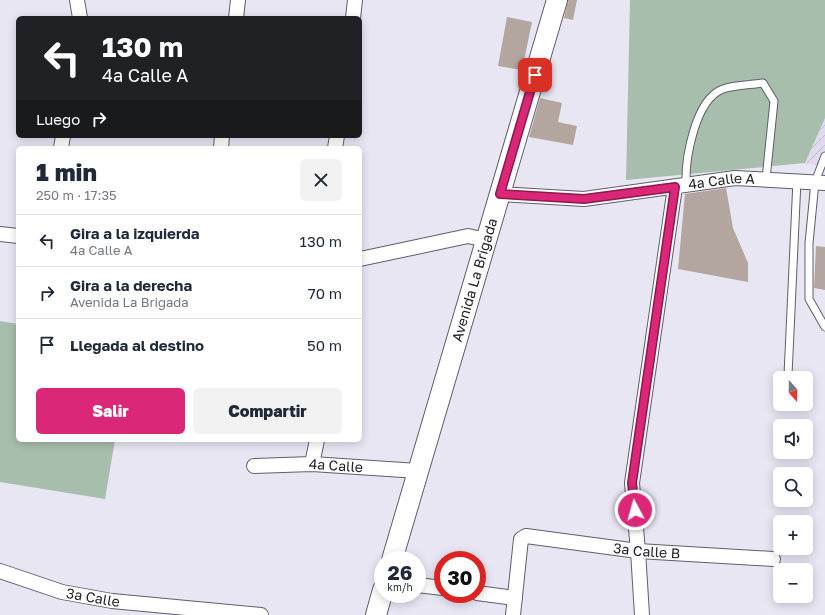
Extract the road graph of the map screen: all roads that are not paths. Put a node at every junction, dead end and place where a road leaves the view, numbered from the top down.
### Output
1 (77, 0) edge
2 (238, 0) edge
3 (355, 0) edge
4 (557, 0) edge
5 (80, 16) edge
6 (236, 16) edge
7 (353, 16) edge
8 (825, 156) edge
9 (766, 179) junction
10 (797, 180) junction
11 (820, 182) edge
12 (681, 186) junction
13 (500, 194) junction
14 (0, 234) edge
15 (16, 236) edge
16 (486, 240) junction
17 (362, 260) edge
18 (825, 327) edge
19 (788, 371) edge
20 (318, 442) edge
21 (312, 464) junction
22 (254, 466) dead end
23 (418, 471) junction
24 (638, 550) junction
25 (395, 551) edge
26 (773, 559) dead end
27 (0, 571) edge
28 (486, 594) edge
29 (515, 598) junction
30 (379, 603) edge
31 (262, 615) edge
32 (376, 615) edge
33 (513, 615) edge
34 (642, 615) edge

1 - 5 street
2 - 6 street
3 - 7 street
4 - 13 main road, Avenida La Brigada
8 - 11 lane
9 - 10 street, 4a Calle A
9 - 12 street, 4a Calle A
9 - 12 lane
10 - 11 street, 4a Calle A
10 - 19 lane
11 - 18 lane
12 - 13 street, 4a Calle A
12 - 24 street
13 - 16 main road, Avenida La Brigada
14 - 15 street
16 - 17 street
16 - 23 main road, Avenida La Brigada
20 - 21 street
21 - 22 street, 4a Calle
21 - 23 street, 4a Calle
23 - 25 main road, Avenida La Brigada
24 - 26 street, 3a Calle B
24 - 29 street, 3a Calle B
24 - 34 street
27 - 31 street, 3a Calle
28 - 29 street
29 - 33 street
30 - 32 main road

